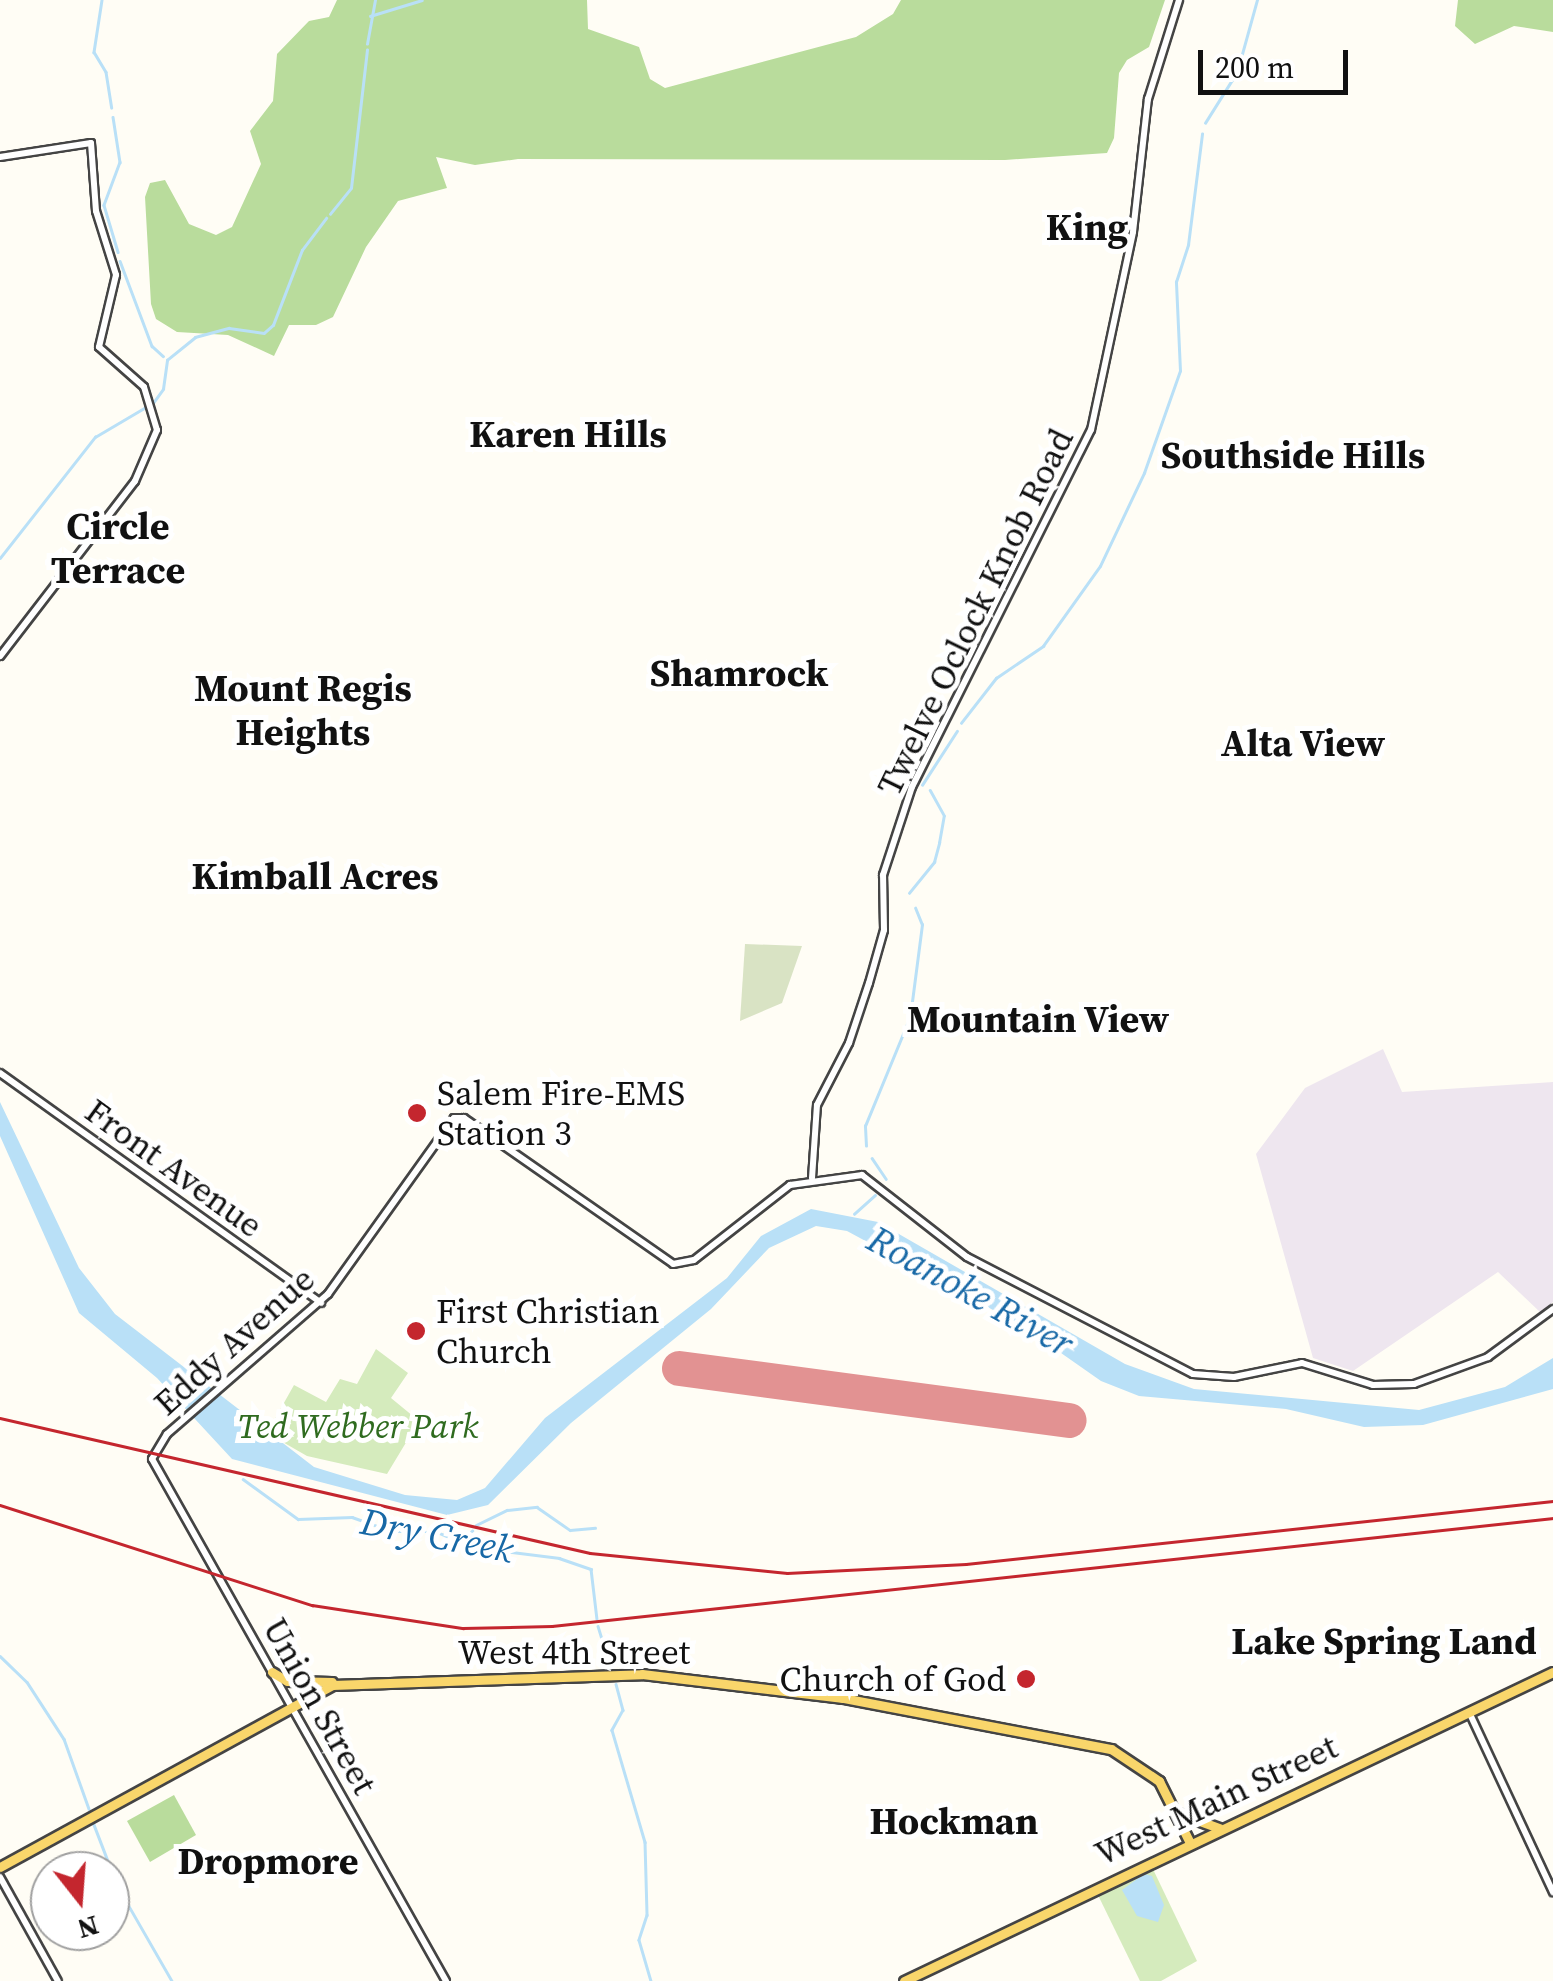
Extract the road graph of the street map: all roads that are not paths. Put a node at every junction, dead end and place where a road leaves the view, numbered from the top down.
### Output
1 (1179, 0) edge
2 (0, 157) edge
3 (0, 656) edge
4 (0, 1073) edge
5 (812, 1178) junction
6 (321, 1302) junction
7 (1553, 1308) edge
8 (152, 1455) joint
9 (272, 1672) junction
10 (1553, 1672) edge
11 (340, 1683) junction
12 (290, 1703) junction
13 (1469, 1711) junction
14 (1178, 1813) junction
15 (1221, 1828) junction
16 (1190, 1844) junction
17 (0, 1867) edge
18 (0, 1877) edge
19 (1553, 1892) edge
20 (58, 1981) edge
21 (446, 1981) edge
22 (904, 1981) edge

1 - 5 street, Twelve Oclock Knob Road
2 - 3 street
4 - 6 street, Front Avenue
5 - 6 street, Eddy Avenue
5 - 7 street
6 - 8 street, Eddy Avenue
8 - 9 street, Union Street
9 - 11 main road
9 - 12 street, Union Street
10 - 13 main road, West Main Street
11 - 12 main road, West 4th Street
11 - 14 main road, West 4th Street
12 - 17 main road, West 4th Street
12 - 21 street, Union Street
13 - 15 main road, West Main Street
13 - 19 street
14 - 15 main road
14 - 16 main road, West 4th Street
15 - 16 main road, West Main Street
16 - 22 main road, West Main Street
18 - 20 street

